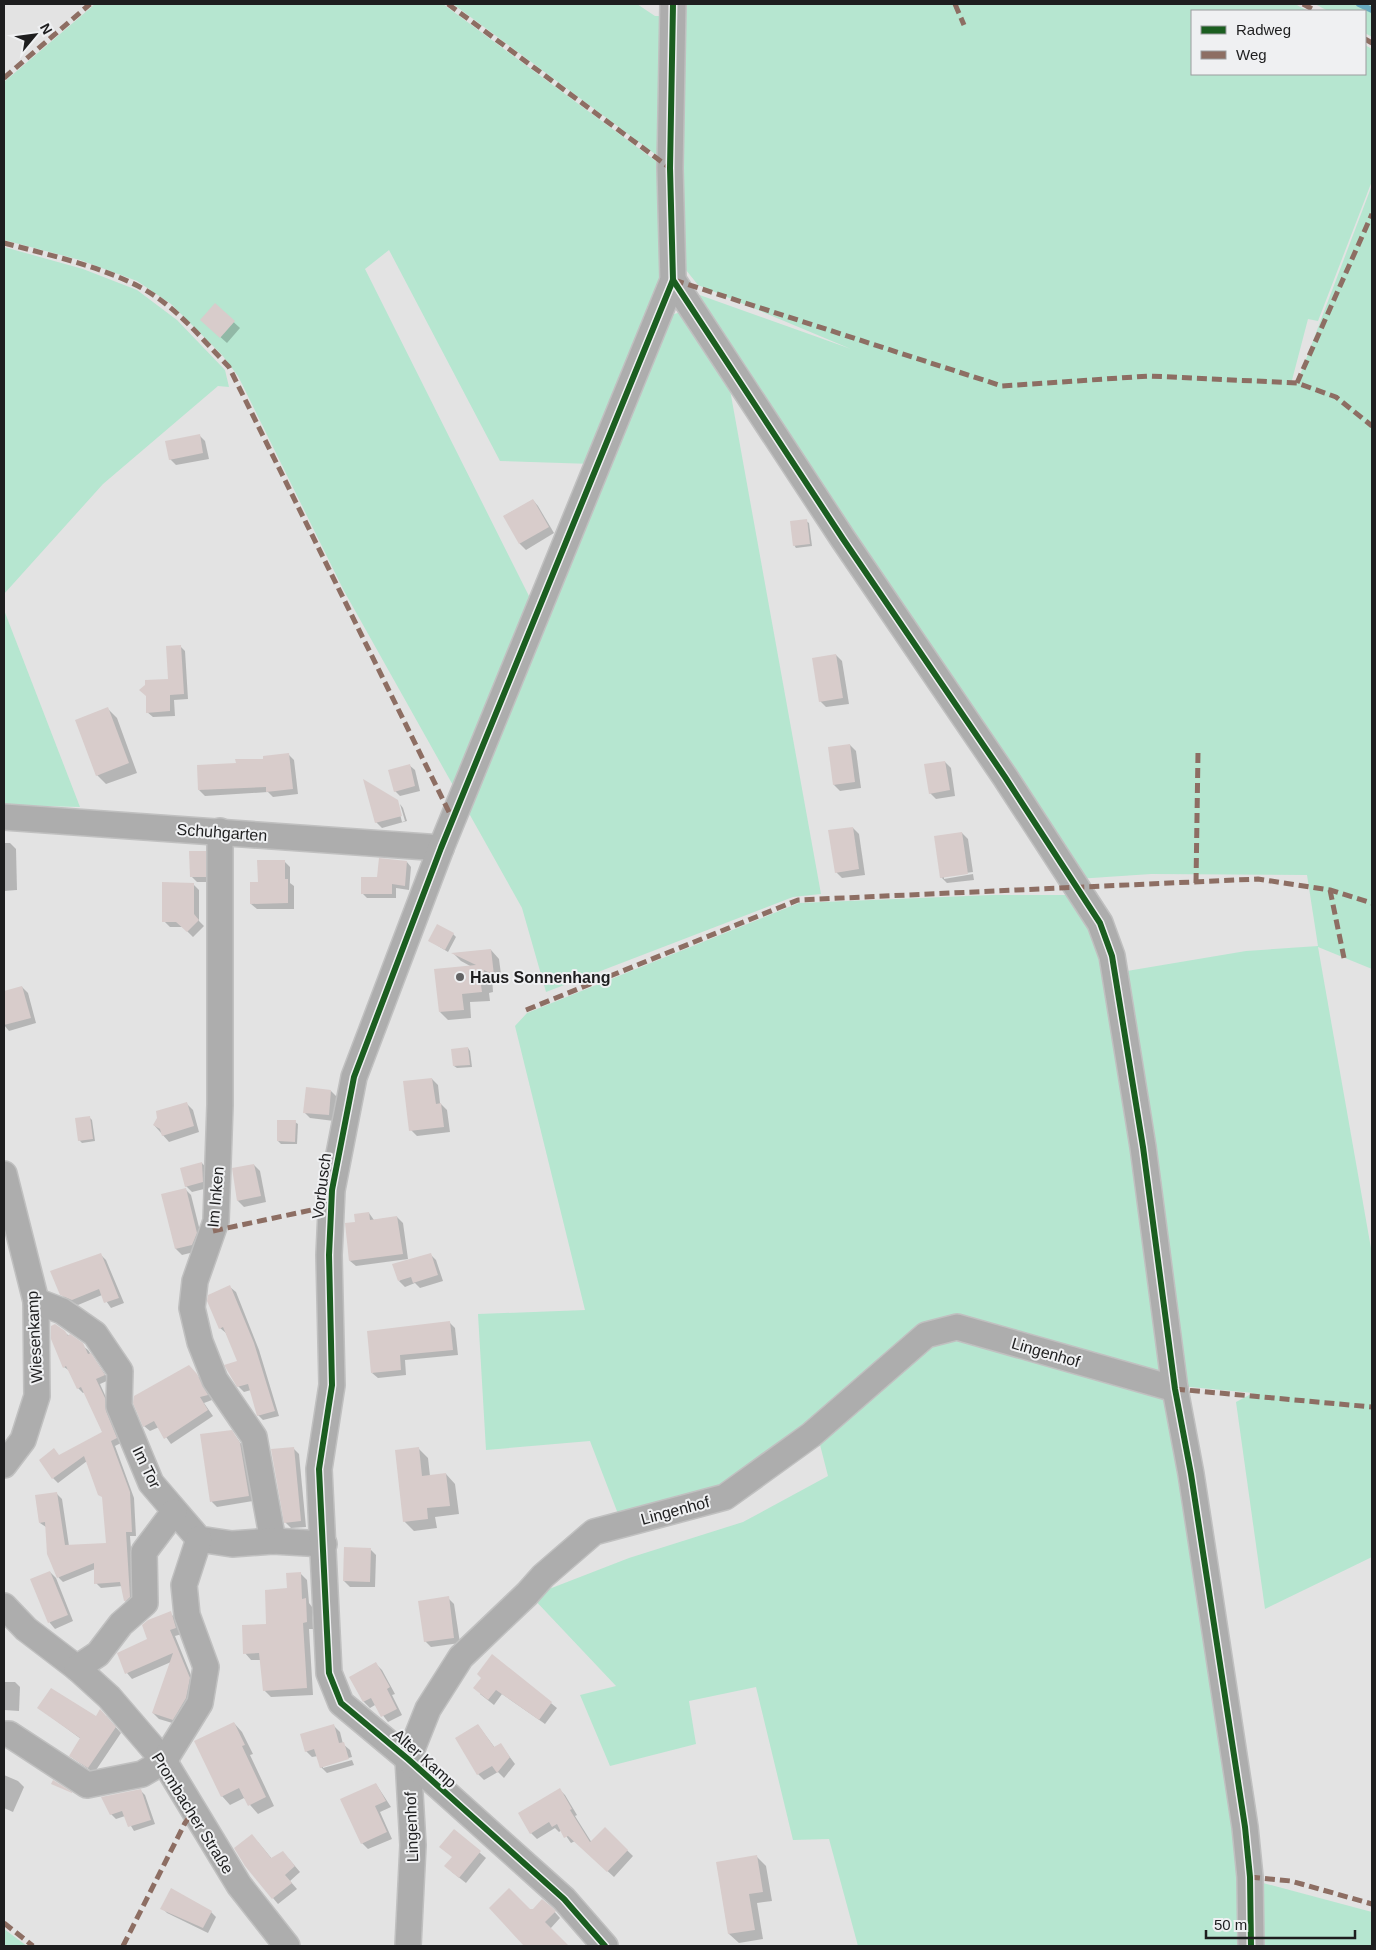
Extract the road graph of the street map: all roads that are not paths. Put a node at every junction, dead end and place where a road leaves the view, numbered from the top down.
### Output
1 (673, 4) edge
2 (673, 280) junction
3 (4, 817) edge
4 (220, 831) junction
5 (441, 848) junction
6 (4, 1174) edge
7 (36, 1301) junction
8 (1175, 1389) junction
9 (4, 1464) edge
10 (174, 1512) junction
11 (199, 1539) junction
12 (273, 1541) junction
13 (324, 1544) junction
14 (4, 1606) edge
15 (78, 1668) junction
16 (4, 1734) edge
17 (408, 1759) junction
18 (164, 1761) junction
19 (287, 1946) edge
20 (408, 1946) edge
21 (605, 1946) edge
22 (1251, 1946) edge

1 - 2 street
2 - 5 street, Vorbusch
2 - 8 street
3 - 4 street, Schuhgarten
4 - 5 street, Schuhgarten
4 - 12 street, Im Inken
5 - 13 street, Vorbusch
6 - 7 street, Wiesenkamp
7 - 9 street, Wiesenkamp
7 - 10 street, Im Tor
8 - 17 street, Lingenhof
8 - 22 street
10 - 11 street, Im Tor
10 - 15 street
11 - 12 street
11 - 18 street
12 - 13 street
13 - 17 street, Alter Kamp
14 - 15 street, Prombacher Straße
15 - 18 street, Prombacher Straße
16 - 18 street
17 - 20 street, Lingenhof
17 - 21 street, Alter Kamp
18 - 19 street, Prombacher Straße

